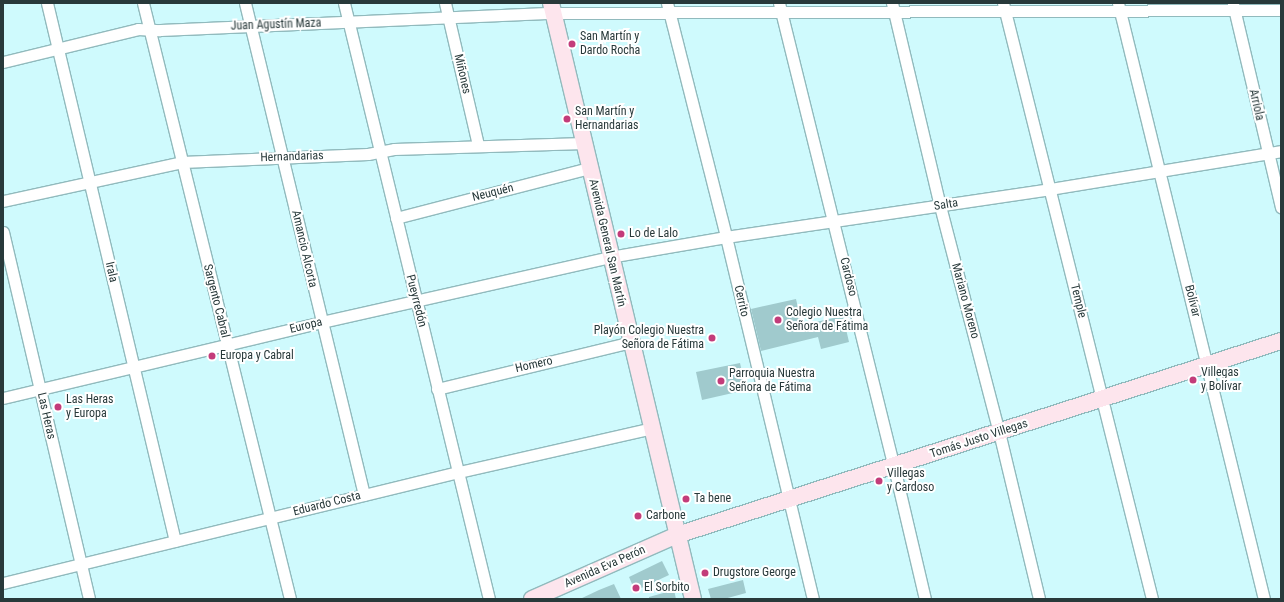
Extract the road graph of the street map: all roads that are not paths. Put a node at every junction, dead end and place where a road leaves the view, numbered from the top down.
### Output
1 (47, 3) edge
2 (143, 3) edge
3 (245, 3) edge
4 (344, 3) edge
5 (445, 3) edge
6 (1119, 6) edge
7 (893, 7) edge
8 (1233, 7) edge
9 (552, 8) edge
10 (668, 8) edge
11 (780, 8) edge
12 (1004, 8) edge
13 (1281, 10) edge
14 (449, 18) junction
15 (348, 22) junction
16 (250, 26) junction
17 (149, 30) junction
18 (58, 48) junction
19 (3, 62) edge
20 (584, 143) junction
21 (478, 145) junction
22 (1281, 151) edge
23 (380, 152) junction
24 (1267, 152) junction
25 (283, 157) junction
26 (182, 162) junction
27 (590, 168) junction
28 (1160, 171) junction
29 (89, 181) junction
30 (1050, 189) junction
31 (3, 201) edge
32 (940, 206) junction
33 (1281, 207) edge
34 (396, 218) junction
35 (834, 221) junction
36 (3, 232) edge
37 (726, 237) junction
38 (610, 257) junction
39 (416, 302) junction
40 (322, 322) junction
41 (1281, 341) edge
42 (632, 342) junction
43 (226, 346) junction
44 (1207, 364) junction
45 (134, 367) junction
46 (437, 389) junction
47 (40, 390) junction
48 (3, 398) edge
49 (1103, 400) junction
50 (652, 428) junction
51 (999, 432) junction
52 (894, 466) junction
53 (459, 472) junction
54 (364, 495) junction
55 (788, 500) junction
56 (270, 518) junction
57 (677, 535) junction
58 (175, 541) junction
59 (81, 564) junction
60 (3, 583) edge
61 (89, 599) edge
62 (290, 599) edge
63 (489, 599) edge
64 (532, 599) edge
65 (693, 599) edge
66 (813, 599) edge
67 (925, 599) edge
68 (1039, 599) edge
69 (1152, 599) edge
70 (1264, 599) edge

1 - 18 street, Irala
2 - 17 street, Sargento Cabral
3 - 16 street, Amancio Alcorta
4 - 15 street, Pueyrredón
5 - 14 street, Miñones
6 - 8 street, Juan Agustín Maza
6 - 12 street, Juan Agustín Maza
6 - 28 street, Bolívar
7 - 11 street, Juan Agustín Maza
7 - 12 street, Juan Agustín Maza
7 - 32 street, Mariano Moreno
8 - 13 street, Juan Agustín Maza
8 - 24 street, Arriola
9 - 10 street, Juan Agustín Maza
9 - 14 street, Juan Agustín Maza
9 - 20 main road, Avenida General San Martín
10 - 11 street, Juan Agustín Maza
10 - 37 street, Cerrito
11 - 35 street, Cardoso
12 - 30 street, Temple
14 - 15 street, Juan Agustín Maza
14 - 21 street, Miñones
15 - 16 street, Juan Agustín Maza
15 - 23 street, Pueyrredón
16 - 17 street, Juan Agustín Maza
16 - 25 street, Amancio Alcorta
17 - 18 street, Juan Agustín Maza
17 - 26 street, Sargento Cabral
18 - 19 street, Juan Agustín Maza
18 - 29 street, Irala
20 - 21 street, Hernandarias
20 - 27 main road, Avenida General San Martín
21 - 23 street, Hernandarias
22 - 24 street, Salta
23 - 25 street, Hernandarias
23 - 34 street, Pueyrredón
24 - 28 street, Salta
24 - 33 street, Arriola
25 - 26 street, Hernandarias
25 - 40 street, Amancio Alcorta
26 - 29 street, Hernandarias
26 - 43 street, Sargento Cabral
27 - 34 street, Neuquén
27 - 38 main road, Avenida General San Martín
28 - 30 street, Salta
28 - 44 street, Bolívar
29 - 31 street, Hernandarias
29 - 45 street, Irala
30 - 32 street, Salta
30 - 49 street, Temple
32 - 35 street, Salta
32 - 51 street, Mariano Moreno
34 - 39 street, Pueyrredón
35 - 37 street, Salta
35 - 52 street, Cardoso
36 - 47 street, Las Heras
37 - 38 street, Salta
37 - 55 street, Cerrito
38 - 39 street, Europa
38 - 42 main road, Avenida General San Martín
39 - 40 street, Europa
39 - 46 street, Pueyrredón
40 - 43 street, Europa
40 - 54 street, Amancio Alcorta
41 - 44 main road, Tomás Justo Villegas
42 - 46 street, Homero
42 - 50 main road, Avenida General San Martín
43 - 45 street, Europa
43 - 56 street, Sargento Cabral
44 - 49 main road, Tomás Justo Villegas
44 - 70 street, Bolívar
45 - 47 street, Europa
45 - 58 street, Irala
46 - 53 street, Pueyrredón
47 - 48 street, Europa
47 - 59 street, Las Heras
49 - 51 main road, Tomás Justo Villegas
49 - 69 street, Temple
50 - 53 street, Eduardo Costa
50 - 57 main road, Avenida General San Martín
51 - 52 main road, Tomás Justo Villegas
51 - 68 street, Mariano Moreno
52 - 55 main road, Tomás Justo Villegas
52 - 67 street, Cardoso
53 - 54 street, Eduardo Costa
53 - 63 street, Pueyrredón
54 - 56 street, Eduardo Costa
55 - 57 main road, Tomás Justo Villegas
55 - 66 street, Cerrito
56 - 58 street, Eduardo Costa
56 - 62 street, Sargento Cabral
57 - 64 main road, Avenida Eva Perón
57 - 65 main road, Avenida General San Martín
58 - 59 street, Eduardo Costa
59 - 60 street, Eduardo Costa
59 - 61 street, Las Heras

